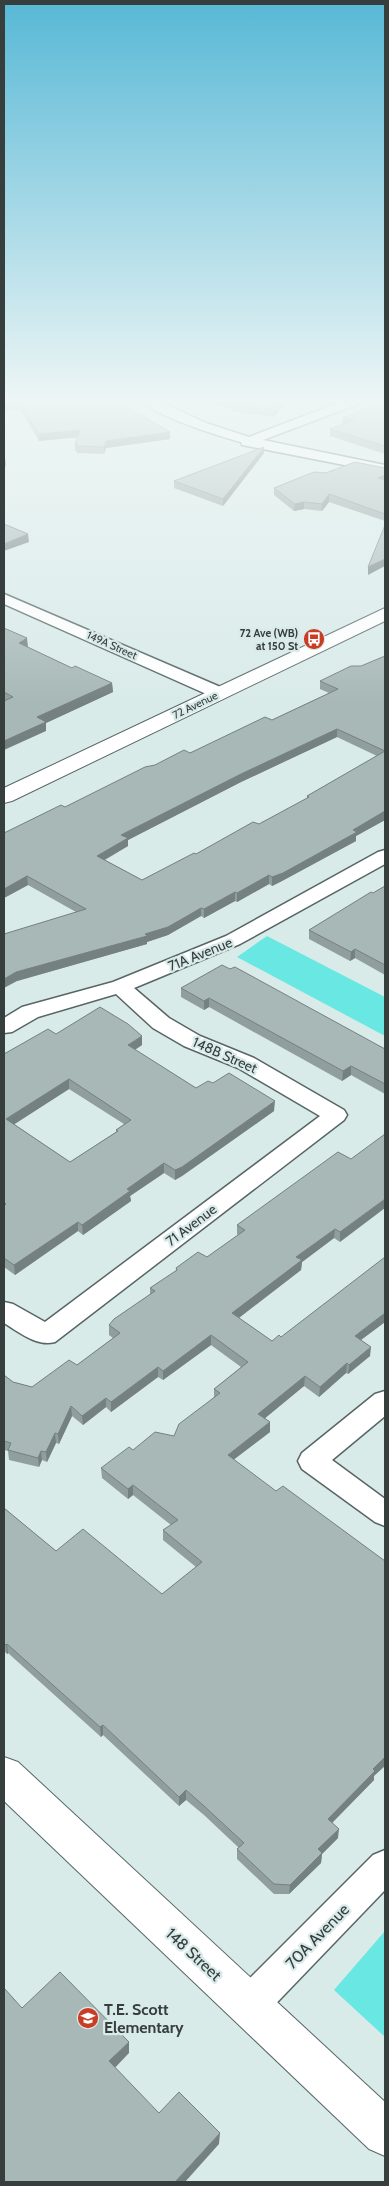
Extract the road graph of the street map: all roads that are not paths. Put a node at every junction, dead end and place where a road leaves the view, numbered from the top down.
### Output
1 (4, 598) edge
2 (385, 614) edge
3 (219, 693) junction
4 (4, 796) edge
5 (385, 856) edge
6 (120, 986) junction
7 (4, 1027) edge
8 (336, 1115) joint
9 (4, 1311) edge
10 (385, 1401) edge
11 (385, 1514) edge
12 (4, 1775) edge
13 (385, 1866) edge
14 (249, 2005) junction
15 (385, 2133) edge

1 - 3 street, 149A Street
2 - 3 main road, 72 Avenue
3 - 4 main road, 72 Avenue
5 - 6 street, 71A Avenue
6 - 7 street, 71A Avenue
6 - 8 street, 148B Street
8 - 9 street, 71 Avenue
10 - 11 street
12 - 14 main road, 148 Street
13 - 14 street, 70A Avenue
14 - 15 main road, 148 Street

